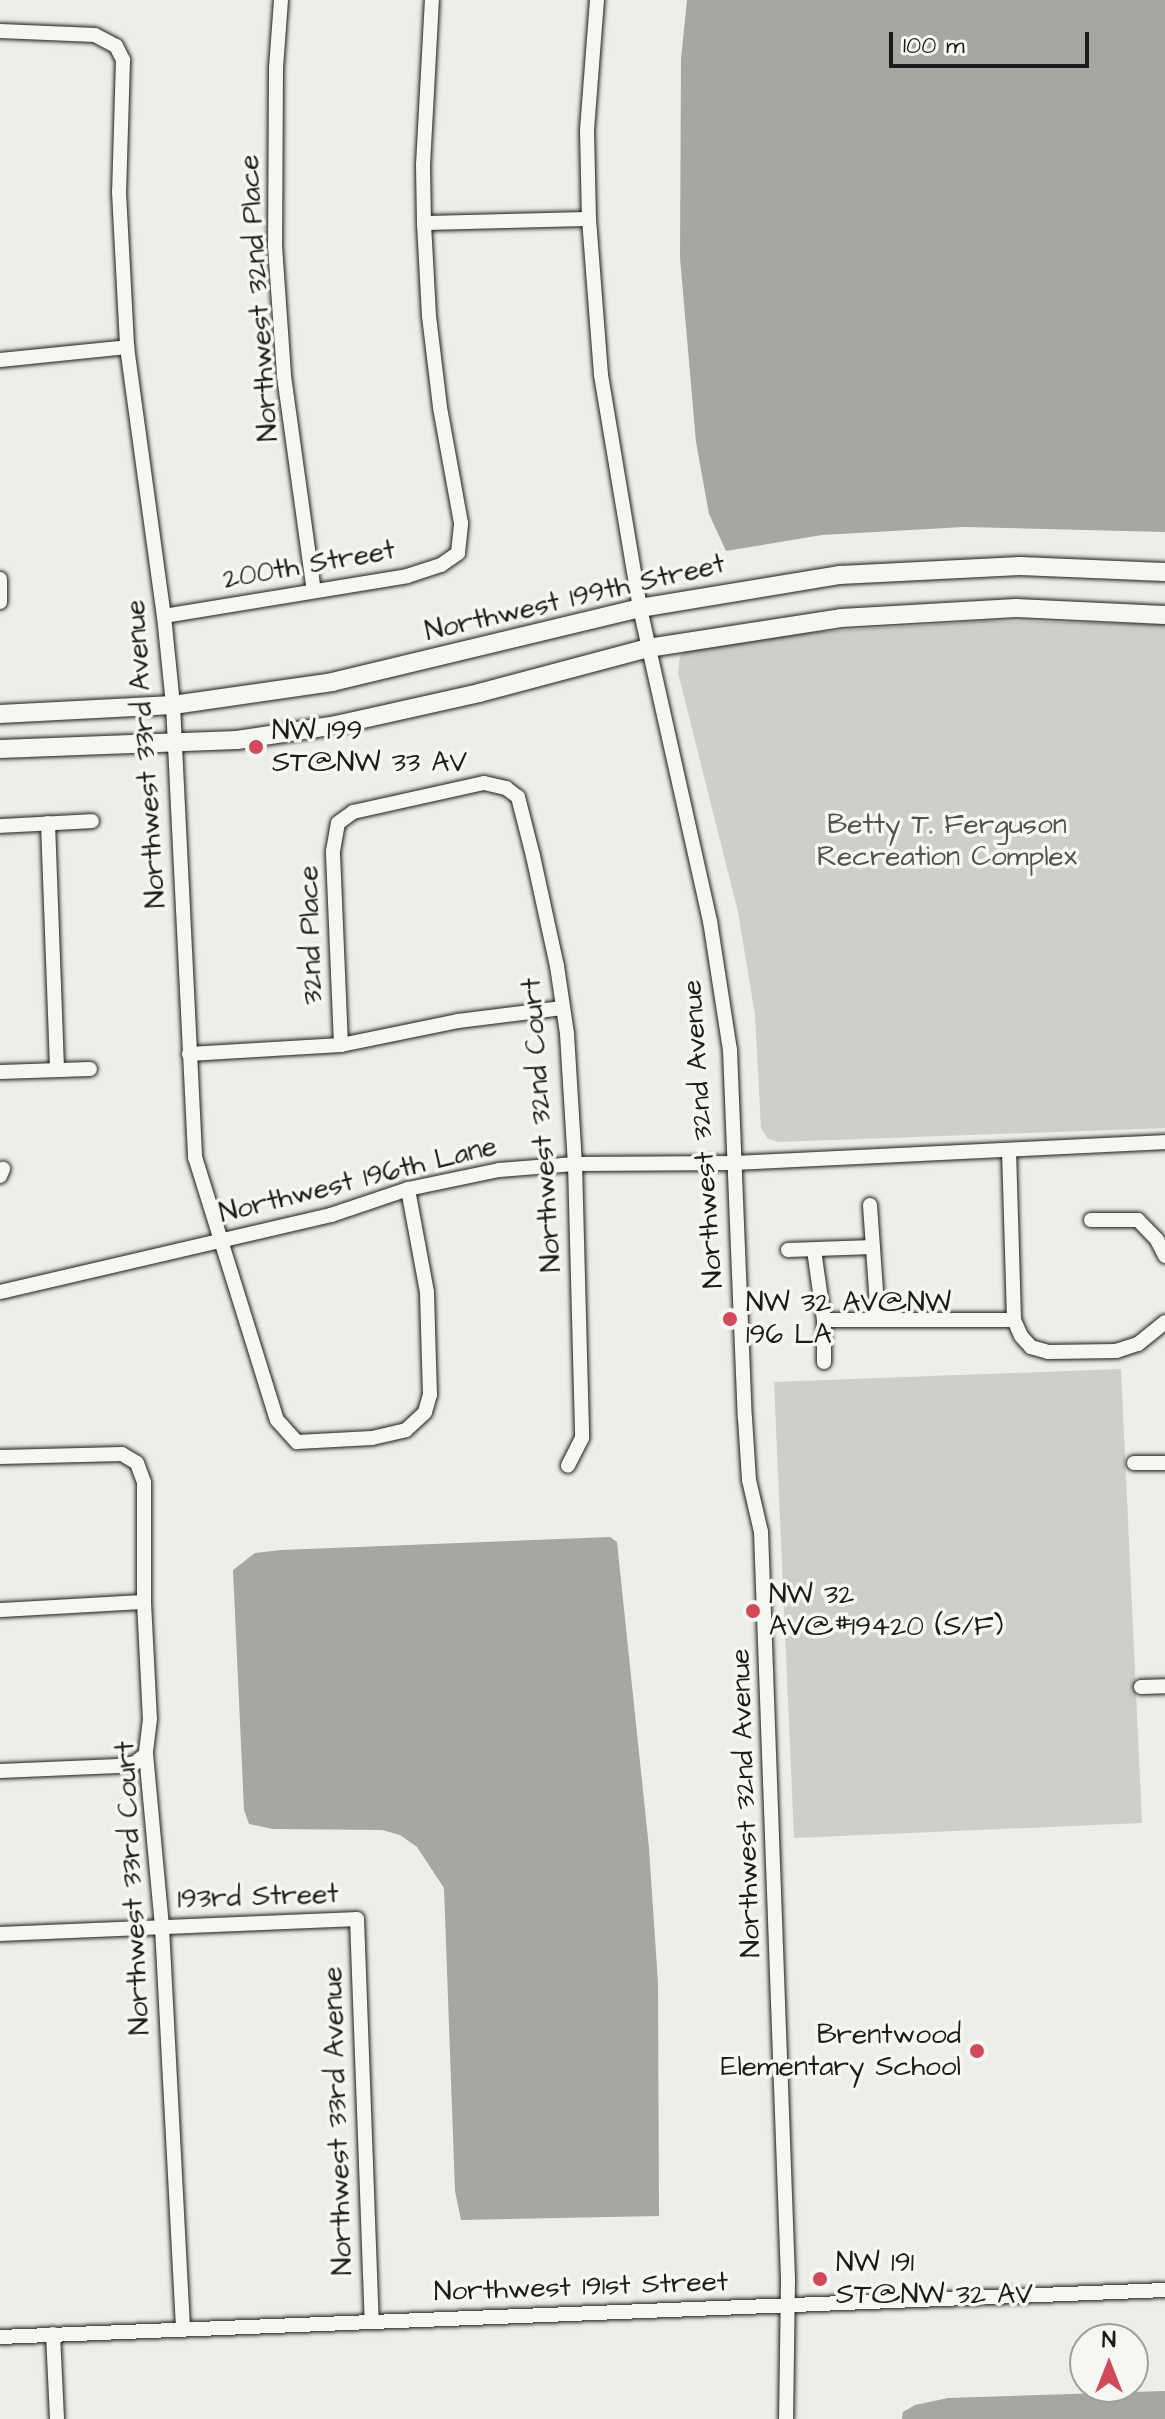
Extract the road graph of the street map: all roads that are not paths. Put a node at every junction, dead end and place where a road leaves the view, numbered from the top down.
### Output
1 (281, 0) edge
2 (432, 0) edge
3 (597, 0) edge
4 (0, 31) edge
5 (589, 219) junction
6 (424, 223) junction
7 (127, 347) junction
8 (0, 360) edge
9 (1165, 572) edge
10 (0, 579) edge
11 (314, 591) junction
12 (0, 602) edge
13 (640, 608) junction
14 (1165, 615) edge
15 (164, 616) junction
16 (648, 648) junction
17 (173, 705) junction
18 (0, 714) edge
19 (175, 743) junction
20 (0, 749) edge
21 (92, 821) dead end
22 (48, 823) junction
23 (338, 823) joint
24 (0, 826) edge
25 (562, 1008) junction
26 (341, 1045) junction
27 (189, 1054) junction
28 (90, 1069) dead end
29 (57, 1070) junction
30 (0, 1072) edge
31 (1165, 1142) edge
32 (1009, 1150) junction
33 (736, 1163) junction
34 (575, 1164) junction
35 (408, 1189) junction
36 (870, 1205) dead end
37 (1091, 1220) dead end
38 (1161, 1237) edge
39 (220, 1240) junction
40 (873, 1247) junction
41 (788, 1250) dead end
42 (814, 1250) junction
43 (1165, 1256) edge
44 (0, 1292) edge
45 (878, 1318) junction
46 (824, 1320) junction
47 (1014, 1320) junction
48 (1165, 1322) edge
49 (824, 1362) dead end
50 (0, 1457) edge
51 (1134, 1463) dead end
52 (1165, 1463) edge
53 (568, 1466) dead end
54 (144, 1602) junction
55 (0, 1610) edge
56 (1165, 1686) edge
57 (1141, 1687) dead end
58 (146, 1754) junction
59 (0, 1771) edge
60 (357, 1919) joint
61 (162, 1927) junction
62 (0, 1934) edge
63 (1165, 2290) edge
64 (785, 2305) junction
65 (372, 2321) junction
66 (183, 2329) junction
67 (53, 2334) junction
68 (0, 2337) edge
69 (57, 2419) edge
70 (786, 2419) edge

1 - 11 street, Northwest 32nd Place
2 - 6 street
3 - 5 street, Northwest 32nd Avenue
4 - 7 street, Northwest 33rd Avenue
5 - 6 street
5 - 13 street, Northwest 32nd Avenue
6 - 11 street, 200th Street
7 - 8 street
7 - 15 street, Northwest 33rd Avenue
9 - 13 main road, Northwest 199th Street
10 - 12 street
11 - 15 street, 200th Street
13 - 16 street, Northwest 32nd Avenue
13 - 17 main road, Northwest 199th Street
14 - 16 main road
15 - 17 street, Northwest 33rd Avenue
16 - 19 main road
16 - 33 street, Northwest 32nd Avenue
17 - 18 main road, Northwest 199th Street
17 - 19 street, Northwest 33rd Avenue
19 - 20 main road
19 - 27 street, Northwest 33rd Avenue
21 - 22 street
22 - 24 street
22 - 29 street
23 - 25 street, Northwest 32nd Court
23 - 26 street, 32nd Place
25 - 26 street
25 - 34 street, Northwest 32nd Court
26 - 27 street
27 - 39 street, Northwest 33rd Avenue
28 - 29 street
29 - 30 street
31 - 32 street, Northwest 196th Lane
32 - 33 street, Northwest 196th Lane
32 - 47 street
33 - 34 street, Northwest 196th Lane
33 - 64 street, Northwest 32nd Avenue
34 - 35 street, Northwest 196th Lane
34 - 53 street, Northwest 32nd Court
35 - 39 street, Northwest 196th Lane
35 - 39 street, Northwest 33rd Avenue
36 - 40 street
37 - 38 street
38 - 43 street
39 - 44 street, Northwest 196th Lane
40 - 42 street
40 - 45 street
41 - 42 street
42 - 46 street
45 - 46 street
45 - 47 street
46 - 49 street
47 - 48 street
50 - 54 street, Northwest 33rd Court
51 - 52 street
54 - 55 street
54 - 58 street, Northwest 33rd Court
56 - 57 street
58 - 59 street
58 - 61 street, Northwest 33rd Court
60 - 61 street, 193rd Street
60 - 65 street, Northwest 33rd Avenue
61 - 62 street, 193rd Street
61 - 66 street, Northwest 33rd Court
63 - 64 street, Northwest 191st Street
64 - 65 street, Northwest 191st Street
64 - 70 street, Northwest 32nd Avenue
65 - 66 street, Northwest 191st Street
66 - 67 street, Northwest 191st Street
67 - 68 street, Northwest 191st Street
67 - 69 street

